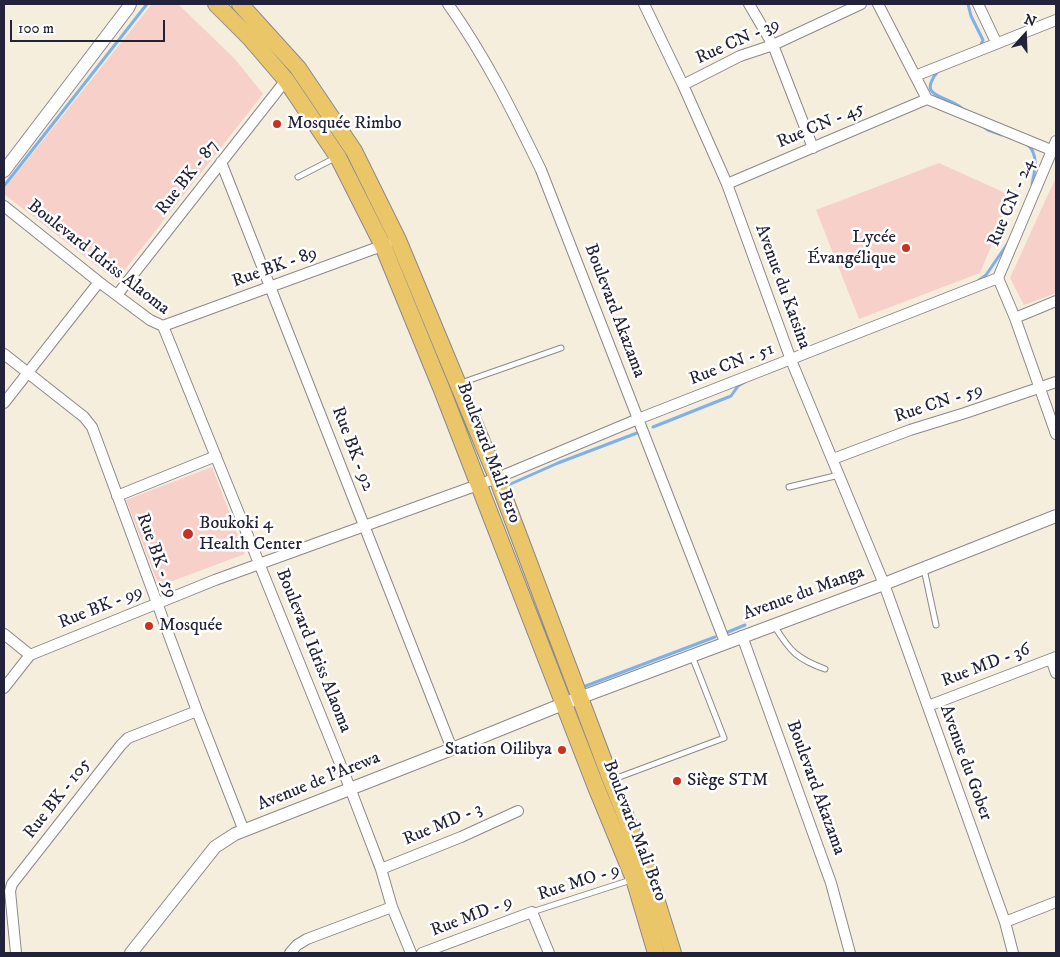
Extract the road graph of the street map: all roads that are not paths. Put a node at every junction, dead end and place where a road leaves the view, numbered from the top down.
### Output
1 (216, 4) edge
2 (240, 4) edge
3 (448, 4) edge
4 (644, 4) edge
5 (749, 4) edge
6 (861, 4) edge
7 (878, 4) edge
8 (978, 4) edge
9 (131, 5) edge
10 (1056, 20) edge
11 (996, 42) junction
12 (772, 45) junction
13 (915, 76) junction
14 (286, 80) junction
15 (683, 85) junction
16 (927, 100) junction
17 (813, 148) junction
18 (1055, 148) edge
19 (354, 151) junction
20 (338, 157) junction
21 (221, 162) junction
22 (4, 171) edge
23 (298, 177) dead end
24 (728, 184) junction
25 (4, 206) edge
26 (398, 240) junction
27 (383, 246) junction
28 (998, 278) junction
29 (99, 282) junction
30 (271, 286) junction
31 (117, 295) junction
32 (1056, 302) edge
33 (1015, 318) junction
34 (163, 326) junction
35 (561, 348) dead end
36 (4, 354) edge
37 (791, 360) junction
38 (28, 373) junction
39 (1056, 382) edge
40 (458, 384) junction
41 (1039, 388) junction
42 (442, 390) junction
43 (4, 403) edge
44 (638, 419) junction
45 (1056, 434) edge
46 (216, 456) junction
47 (833, 459) junction
48 (839, 475) junction
49 (496, 478) junction
50 (478, 484) junction
51 (789, 488) dead end
52 (117, 496) junction
53 (1056, 516) edge
54 (365, 526) junction
55 (260, 564) junction
56 (924, 568) junction
57 (884, 584) junction
58 (156, 603) junction
59 (773, 624) junction
60 (936, 625) dead end
61 (4, 634) edge
62 (742, 636) junction
63 (725, 642) junction
64 (30, 655) junction
65 (692, 655) junction
66 (1054, 658) edge
67 (825, 669) dead end
68 (1056, 673) edge
69 (4, 688) edge
70 (580, 698) junction
71 (563, 704) junction
72 (928, 706) junction
73 (197, 711) junction
74 (452, 749) junction
75 (611, 780) junction
76 (350, 788) junction
77 (518, 811) dead end
78 (244, 831) junction
79 (381, 869) junction
80 (634, 880) junction
81 (1056, 902) edge
82 (392, 907) junction
83 (532, 912) junction
84 (8, 922) edge
85 (1005, 922) junction
86 (16, 953) edge
87 (131, 953) edge
88 (290, 953) edge
89 (411, 953) edge
90 (422, 953) edge
91 (549, 953) edge
92 (656, 953) edge
93 (673, 953) edge
94 (850, 953) edge
95 (1013, 953) edge

1 - 14 main road, Boulevard Mali Bero
2 - 19 main road, Boulevard Mali Bero
3 - 44 street, Boulevard Akazama
4 - 15 street, Avenue du Katsina
5 - 12 street
6 - 12 street, Rue CN - 39
7 - 13 street
8 - 11 street
9 - 22 street
10 - 11 street
11 - 13 street
12 - 15 street, Rue CN - 39
12 - 17 street
13 - 16 street
14 - 20 main road, Boulevard Mali Bero
14 - 21 street, Rue BK - 87
15 - 24 street, Avenue du Katsina
16 - 17 street, Rue CN - 45
16 - 18 street
17 - 24 street, Rue CN - 45
18 - 28 street, Rue CN - 24
19 - 20 lane
19 - 26 main road, Boulevard Mali Bero
20 - 23 lane
20 - 27 main road, Boulevard Mali Bero
21 - 30 street, Rue BK - 92
21 - 31 street, Rue BK - 87
24 - 37 street, Avenue du Katsina
25 - 29 street, Boulevard Idriss Alaoma
26 - 27 street, Rue BK - 89
26 - 40 main road, Boulevard Mali Bero
27 - 30 street, Rue BK - 89
27 - 42 main road, Boulevard Mali Bero
28 - 33 street
28 - 37 street, Rue CN - 51
29 - 31 street, Boulevard Idriss Alaoma
29 - 38 street
30 - 34 street, Rue BK - 89
30 - 54 street, Rue BK - 92
31 - 34 street, Boulevard Idriss Alaoma
32 - 33 street
33 - 41 street
34 - 46 street, Boulevard Idriss Alaoma
35 - 40 lane
36 - 38 street, Rue BK - 59
37 - 44 street, Rue CN - 51
37 - 47 street, Avenue du Katsina
38 - 43 street
38 - 52 street, Rue BK - 59
39 - 41 street, Rue CN - 59
40 - 42 lane
40 - 49 main road, Boulevard Mali Bero
41 - 45 street
41 - 47 street, Rue CN - 59
42 - 50 main road, Boulevard Mali Bero
44 - 49 street, Rue CN - 51
44 - 63 street, Boulevard Akazama
46 - 52 street
46 - 55 street, Boulevard Idriss Alaoma
47 - 48 street, Avenue du Katsina
48 - 51 lane
48 - 57 street, Avenue du Katsina
49 - 50 street, Rue CN - 51
49 - 70 main road, Boulevard Mali Bero
50 - 54 street, Rue BK - 99
50 - 71 main road, Boulevard Mali Bero
52 - 58 street, Rue BK - 59
53 - 56 street, Avenue du Manga
54 - 55 street, Rue BK - 99
54 - 74 street, Rue BK - 92
55 - 58 street, Rue BK - 99
55 - 76 street, Boulevard Idriss Alaoma
56 - 57 street, Avenue du Manga
56 - 60 lane
57 - 59 street, Avenue du Manga
57 - 72 street, Avenue du Gober
58 - 64 street, Rue BK - 99
58 - 73 street, Rue BK - 59
59 - 62 street, Avenue du Manga
59 - 67 lane
61 - 64 street
62 - 63 street, Avenue du Manga
62 - 94 street, Boulevard Akazama
63 - 65 street, Avenue du Manga
64 - 69 street, Rue BK - 99
65 - 70 street, Avenue du Manga
65 - 75 lane
66 - 68 street
66 - 72 street, Rue MD - 36
70 - 71 street, Avenue du Manga
70 - 75 main road, Boulevard Mali Bero
71 - 74 street, Avenue de l'Arewa
71 - 80 main road, Boulevard Mali Bero
72 - 85 street, Avenue du Gober
73 - 78 street, Rue BK - 59
73 - 84 street, Rue BK - 105
74 - 76 street, Avenue de l'Arewa
75 - 93 main road, Boulevard Mali Bero
76 - 78 street, Avenue de l'Arewa
76 - 79 street, Boulevard Idriss Alaoma
77 - 79 street, Rue MD - 3
78 - 87 street, Avenue de l'Arewa
79 - 82 street, Boulevard Idriss Alaoma
80 - 83 lane, Rue MO - 9
80 - 92 main road, Boulevard Mali Bero
81 - 85 street
82 - 88 street
82 - 89 street, Boulevard Idriss Alaoma
83 - 90 street, Rue MD - 9
83 - 91 street
84 - 86 street, Rue BK - 105
85 - 95 street, Avenue du Gober

